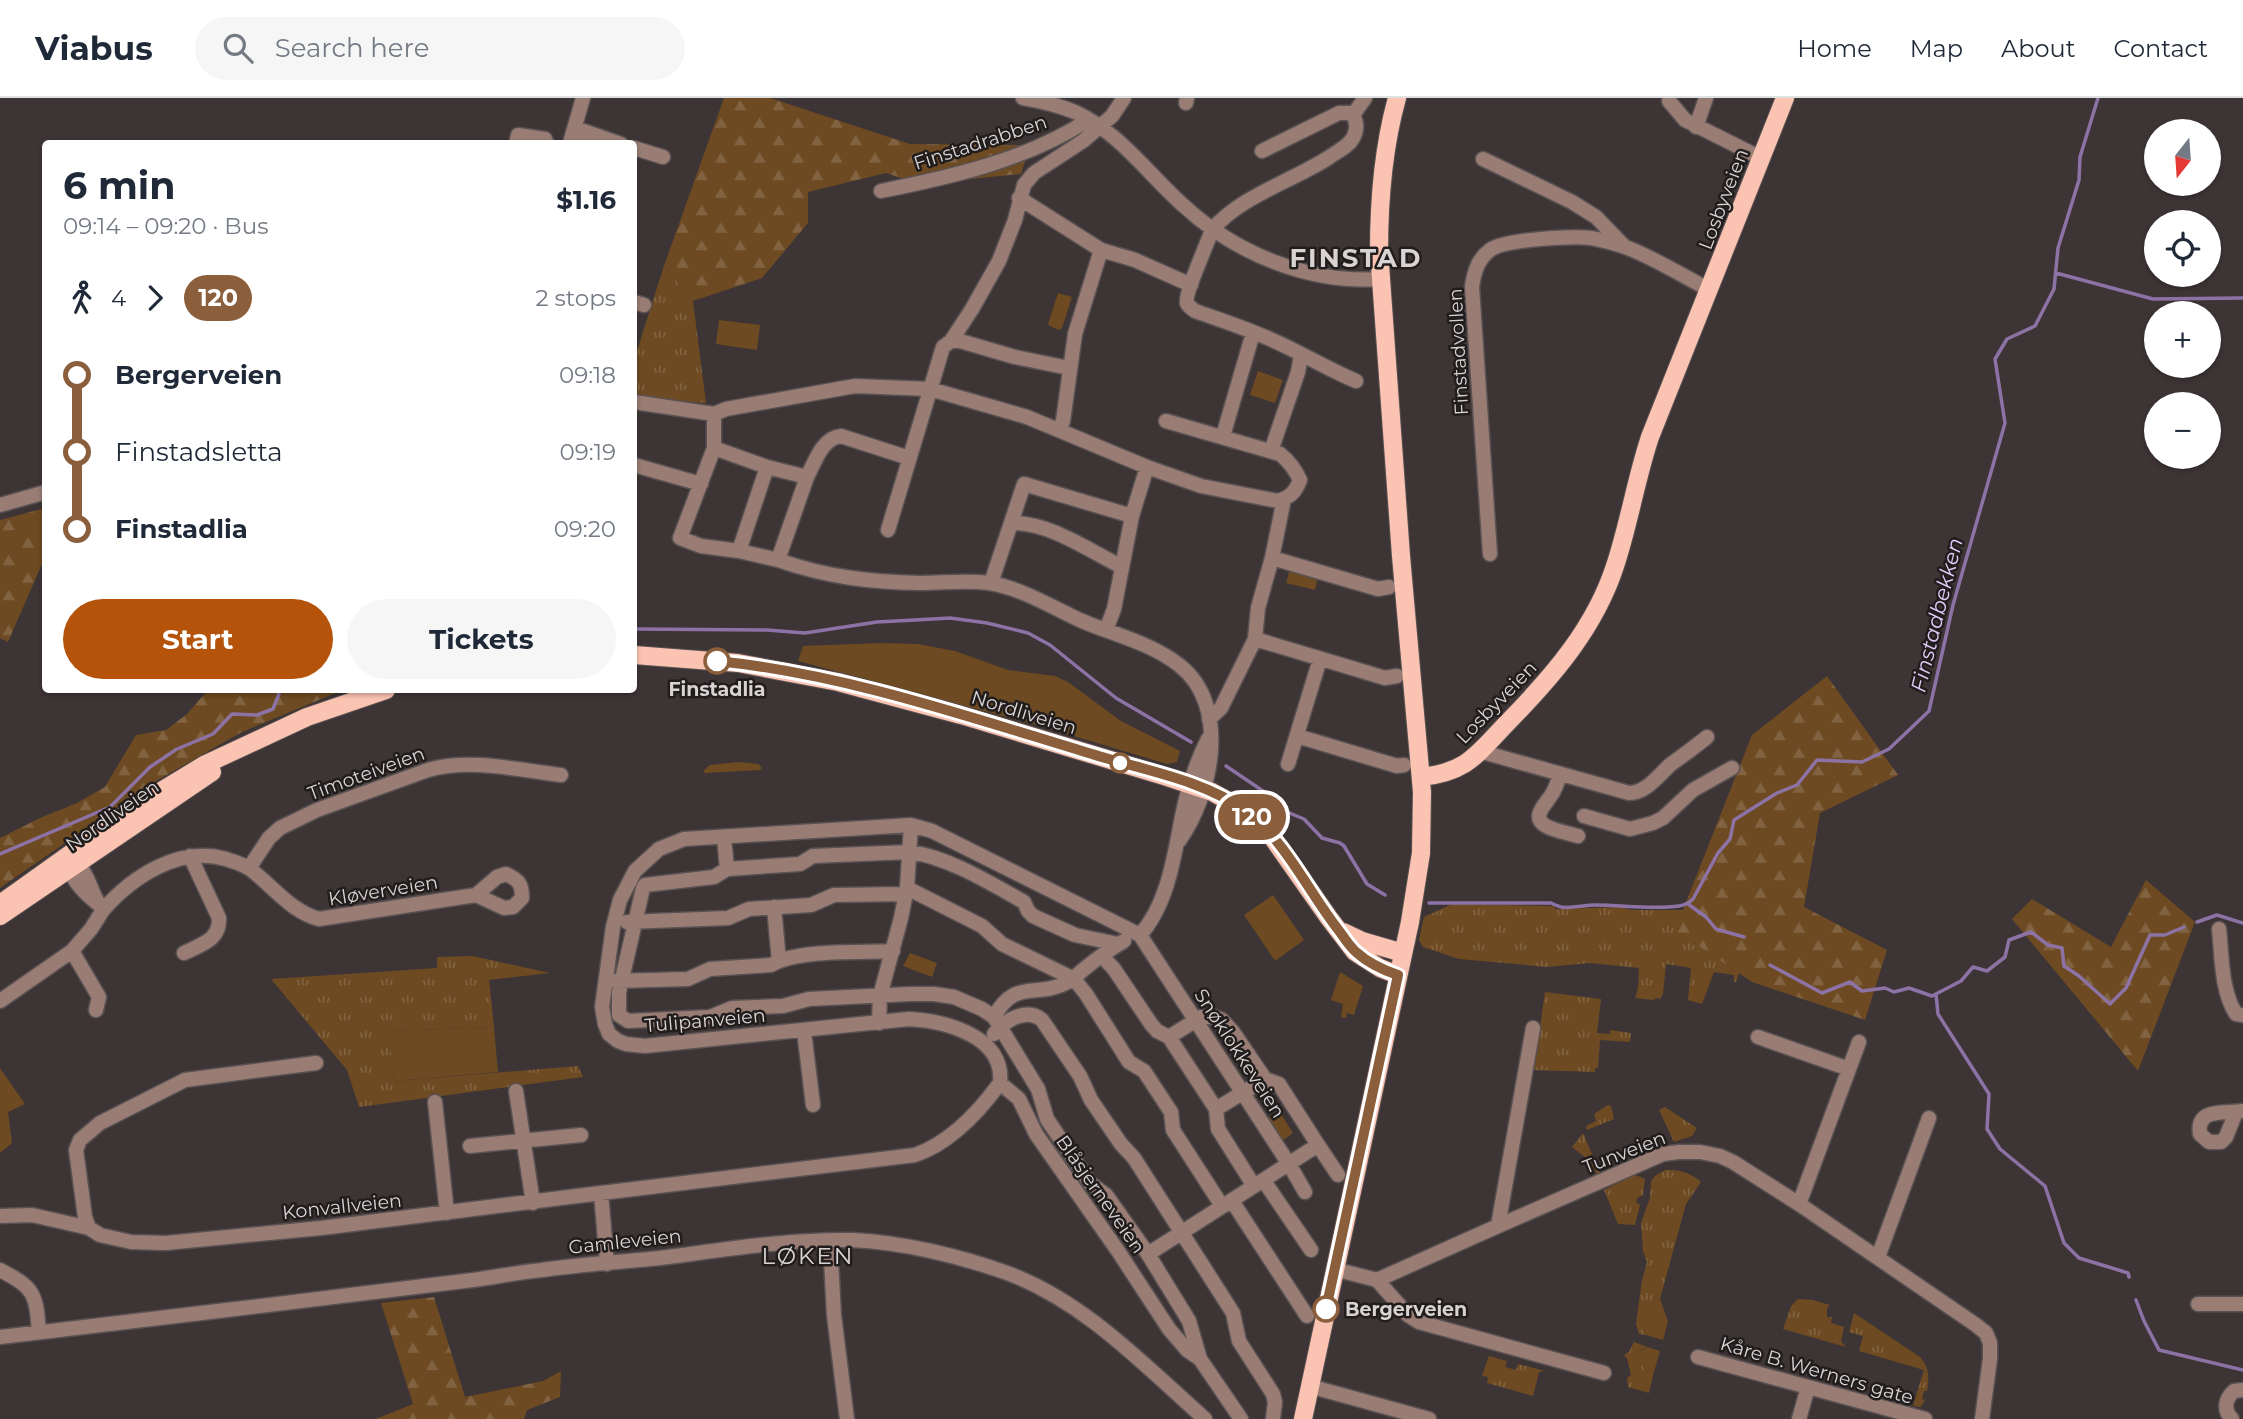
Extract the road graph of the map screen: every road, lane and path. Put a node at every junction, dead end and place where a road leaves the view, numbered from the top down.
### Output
1 (583, 98) edge
2 (1023, 98) edge
3 (1124, 98) edge
4 (1365, 98) edge
5 (1397, 98) edge
6 (1706, 98) edge
7 (1785, 98) edge
8 (1669, 101) dead end
9 (1353, 115) junction
10 (1094, 123) junction
11 (1696, 127) junction
12 (517, 140) edge
13 (545, 140) edge
14 (575, 140) edge
15 (577, 140) edge
16 (610, 140) edge
17 (637, 149) edge
18 (1262, 151) dead end
19 (663, 158) dead end
20 (1761, 158) junction
21 (1483, 159) dead end
22 (880, 191) dead end
23 (1019, 198) junction
24 (1212, 230) junction
25 (1626, 248) junction
26 (1101, 250) junction
27 (1381, 279) junction
28 (1191, 285) junction
29 (1710, 290) junction
30 (1253, 332) junction
31 (951, 341) junction
32 (1301, 355) junction
33 (1069, 368) junction
34 (1356, 381) dead end
35 (930, 389) junction
36 (637, 402) edge
37 (714, 414) junction
38 (1166, 421) dead end
39 (1059, 429) junction
40 (1223, 436) junction
41 (714, 449) junction
42 (1271, 451) junction
43 (909, 458) junction
44 (637, 466) edge
45 (767, 467) junction
46 (1147, 467) junction
47 (807, 477) junction
48 (701, 484) junction
49 (42, 493) edge
50 (1284, 499) junction
51 (0, 505) edge
52 (1132, 516) junction
53 (1012, 523) junction
54 (888, 530) dead end
55 (739, 551) junction
56 (1490, 554) dead end
57 (1272, 558) junction
58 (778, 560) junction
59 (1122, 567) junction
60 (991, 583) junction
61 (1389, 587) dead end
62 (1106, 630) junction
63 (1255, 639) junction
64 (637, 654) edge
65 (1320, 659) junction
66 (1397, 676) dead end
67 (377, 693) edge
68 (1209, 719) junction
69 (1297, 736) junction
70 (1707, 737) dead end
71 (1479, 751) junction
72 (1288, 764) dead end
73 (1404, 765) dead end
74 (1732, 768) dead end
75 (1560, 774) junction
76 (561, 775) dead end
77 (1421, 778) junction
78 (1198, 787) junction
79 (1584, 816) dead end
80 (912, 825) junction
81 (811, 832) junction
82 (1578, 836) dead end
83 (724, 837) junction
84 (910, 852) junction
85 (190, 856) junction
86 (813, 856) junction
87 (71, 864) junction
88 (249, 868) junction
89 (727, 869) junction
90 (1039, 883) junction
91 (906, 891) junction
92 (476, 895) dead end
93 (1024, 902) junction
94 (0, 904) edge
95 (100, 907) junction
96 (774, 907) junction
97 (0, 916) edge
98 (614, 921) junction
99 (635, 922) junction
100 (2219, 929) dead end
101 (1339, 930) junction
102 (1139, 934) junction
103 (1118, 944) junction
104 (72, 951) junction
105 (893, 951) junction
106 (184, 953) dead end
107 (1403, 953) junction
108 (1102, 956) junction
109 (779, 961) junction
110 (1398, 975) junction
111 (1074, 979) junction
112 (622, 981) junction
113 (605, 982) junction
114 (880, 996) junction
115 (0, 1001) edge
116 (96, 1010) dead end
117 (2243, 1016) edge
118 (696, 1019) junction
119 (1195, 1020) junction
120 (996, 1022) junction
121 (880, 1023) junction
122 (1533, 1028) dead end
123 (804, 1031) junction
124 (1169, 1037) junction
125 (1758, 1037) dead end
126 (698, 1041) junction
127 (1859, 1042) dead end
128 (985, 1045) junction
129 (316, 1063) dead end
130 (1849, 1069) junction
131 (1265, 1079) junction
132 (1000, 1083) junction
133 (516, 1091) dead end
134 (1242, 1093) junction
135 (435, 1102) dead end
136 (813, 1105) dead end
137 (1216, 1109) junction
138 (1929, 1118) dead end
139 (581, 1135) dead end
140 (524, 1141) junction
141 (1318, 1145) junction
142 (470, 1146) dead end
143 (1289, 1164) junction
144 (1338, 1175) dead end
145 (1259, 1184) junction
146 (1305, 1192) dead end
147 (601, 1193) junction
148 (533, 1203) junction
149 (1227, 1203) junction
150 (1800, 1204) junction
151 (447, 1213) junction
152 (0, 1216) edge
153 (1498, 1226) junction
154 (89, 1228) junction
155 (1181, 1233) junction
156 (830, 1241) junction
157 (1311, 1251) dead end
158 (1148, 1254) junction
159 (1878, 1258) junction
160 (607, 1264) junction
161 (0, 1269) edge
162 (1334, 1269) junction
163 (1377, 1280) junction
164 (2198, 1304) dead end
165 (2243, 1304) edge
166 (1307, 1316) dead end
167 (39, 1332) junction
168 (0, 1337) edge
169 (1699, 1357) dead end
170 (1200, 1359) junction
171 (1604, 1373) dead end
172 (1310, 1386) junction
173 (1808, 1387) junction
174 (2243, 1390) edge
175 (847, 1419) edge
176 (1205, 1419) edge
177 (1241, 1419) edge
178 (1273, 1419) edge
179 (1303, 1419) edge
180 (1429, 1419) edge
181 (1798, 1419) edge
182 (1925, 1419) edge
183 (1982, 1419) edge
184 (2232, 1419) edge

1 - 14 street
2 - 10 street, Finstadrabben
3 - 10 street
4 - 9 street
5 - 27 main road
6 - 11 street
7 - 20 main road, Losbyveien
8 - 11 street
9 - 18 street
9 - 24 street
10 - 22 street, Finstadrabben
10 - 23 street
10 - 24 street, Finstadrabben
11 - 20 street
12 - 13 street
15 - 16 street
17 - 19 street
20 - 29 main road, Losbyveien
21 - 25 street, Finstadvollen
23 - 26 street
23 - 31 street
24 - 27 street, Finstadrabben
24 - 28 street
25 - 29 street, Finstadvollen
25 - 56 street, Finstadvollen
26 - 28 street
26 - 33 street
27 - 77 main road
28 - 30 street
29 - 71 main road, Losbyveien
30 - 32 street
30 - 40 street
31 - 33 street
31 - 35 street
32 - 34 street
32 - 42 street
33 - 39 street
35 - 37 street
35 - 39 street
35 - 43 street
36 - 37 street
37 - 41 street
38 - 40 street
39 - 46 street
40 - 42 street
41 - 45 street
41 - 48 street
42 - 50 street
43 - 47 street
43 - 54 street
44 - 48 street
45 - 47 street
45 - 55 street
46 - 50 street
46 - 52 street
47 - 58 street
48 - 55 street
49 - 51 street
50 - 57 street
52 - 53 street
52 - 59 street
53 - 59 street
53 - 60 street
55 - 58 street
57 - 61 street
57 - 63 street
58 - 60 street
59 - 62 street
60 - 62 street
62 - 68 street
63 - 65 street
63 - 68 street
64 - 78 main road, Nordliveien
65 - 66 street
65 - 69 street
67 - 87 main road, Nordliveien
68 - 78 street
69 - 72 street
69 - 73 street
70 - 75 street
71 - 75 street
71 - 77 main road, Losbyveien
74 - 79 street
75 - 82 street
76 - 88 street, Timoteiveien
77 - 107 main road
78 - 101 main road, Nordliveien
78 - 102 street
80 - 81 street, Tulipanveien
80 - 84 street
80 - 90 street, Tulipanveien
81 - 83 street, Tulipanveien
81 - 86 street
83 - 89 street
83 - 98 street, Tulipanveien
84 - 86 street
84 - 91 street
84 - 93 street
85 - 88 street, Kløverveien
85 - 95 street, Kløverveien
85 - 106 street
86 - 89 street
87 - 94 main road, Nordliveien
87 - 95 street
87 - 97 main road, Nordliveien
88 - 92 street, Kløverveien
89 - 99 street
90 - 93 street
90 - 102 street, Tulipanveien
91 - 96 street
91 - 105 street
91 - 111 street
93 - 103 street
95 - 104 street, Kløverveien
96 - 99 street
96 - 109 street
98 - 99 street
98 - 113 street, Tulipanveien
99 - 112 street
100 - 117 street
101 - 107 main road
101 - 110 main road, Nordliveien
102 - 103 street
102 - 119 street, Snøklokkeveien
103 - 108 street
104 - 115 street, Kløverveien
104 - 116 street
105 - 109 street
105 - 114 street
107 - 110 main road
108 - 111 street
108 - 124 street
109 - 112 street
110 - 162 main road
111 - 120 street
111 - 149 street
112 - 113 street
112 - 118 street
113 - 126 street, Tulipanveien
114 - 118 street
114 - 120 street
114 - 121 street
118 - 126 street
119 - 124 street
119 - 131 street
119 - 134 street, Snøklokkeveien
120 - 128 street
120 - 155 street
120 - 158 street
121 - 123 street, Tulipanveien
121 - 128 street, Tulipanveien
122 - 153 street
123 - 126 street, Tulipanveien
123 - 136 street
124 - 137 street
125 - 130 street
127 - 130 street
128 - 132 street
129 - 154 street
130 - 150 street
131 - 134 street
131 - 141 street
132 - 147 street
132 - 170 street, Blåsjerneveien
133 - 140 street
134 - 137 street
134 - 143 street, Snøklokkeveien
135 - 151 street
137 - 145 street
138 - 159 street
139 - 140 street
140 - 142 street
140 - 148 street
141 - 143 street
141 - 144 street
143 - 145 street
143 - 146 street, Snøklokkeveien
145 - 149 street
145 - 157 street
147 - 148 street, Konvallveien
147 - 160 street
148 - 151 street, Konvallveien
149 - 155 street
149 - 166 street
150 - 153 street, Tunveien
150 - 159 street, Tunveien
151 - 154 street, Konvallveien
152 - 154 street, Konvallveien
153 - 163 street
155 - 158 street
155 - 178 street
156 - 160 street, Gamleveien
156 - 175 street
156 - 176 street, Gamleveien
158 - 170 street
159 - 183 street, Tunveien
160 - 167 street, Gamleveien
161 - 167 street
162 - 163 street
162 - 172 main road
163 - 171 street
164 - 165 street
167 - 168 street, Gamleveien
169 - 173 street, Kåre B. Werners gate
170 - 177 street
172 - 179 main road
172 - 180 street
173 - 181 street
173 - 182 street, Kåre B. Werners gate
174 - 184 street

